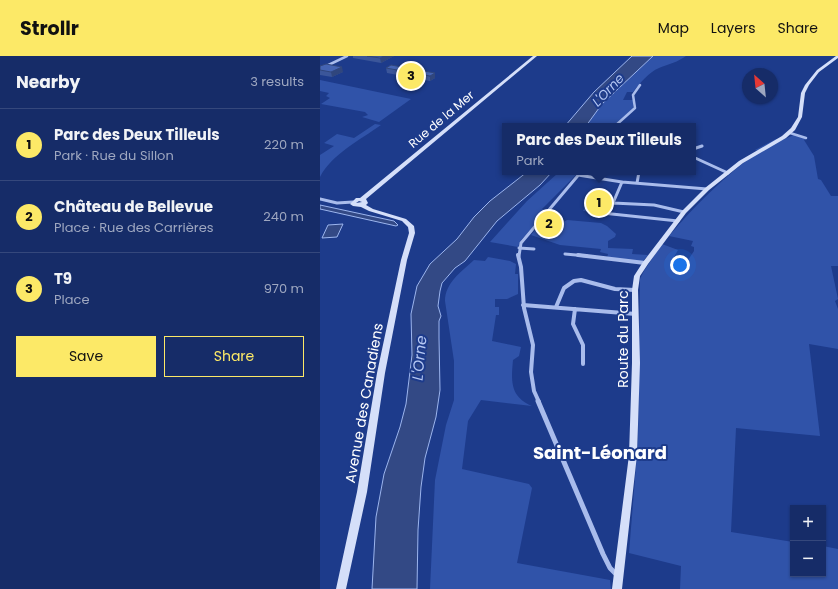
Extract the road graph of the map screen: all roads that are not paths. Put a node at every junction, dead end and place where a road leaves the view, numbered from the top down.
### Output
1 (347, 56) edge
2 (535, 56) edge
3 (838, 56) edge
4 (320, 69) edge
5 (640, 85) dead end
6 (618, 123) edge
7 (790, 133) junction
8 (806, 138) dead end
9 (702, 146) dead end
10 (696, 148) edge
11 (696, 158) edge
12 (728, 172) junction
13 (578, 175) edge
14 (584, 175) edge
15 (638, 175) edge
16 (622, 182) junction
17 (637, 183) junction
18 (707, 189) junction
19 (320, 199) edge
20 (353, 202) joint
21 (362, 202) junction
22 (613, 203) junction
23 (593, 212) dead end
24 (684, 212) junction
25 (605, 213) junction
26 (678, 220) junction
27 (520, 248) junction
28 (534, 249) dead end
29 (565, 254) dead end
30 (645, 263) junction
31 (635, 290) junction
32 (523, 305) junction
33 (556, 307) junction
34 (575, 309) junction
35 (636, 314) junction
36 (583, 364) dead end
37 (618, 576) junction
38 (341, 589) edge
39 (617, 589) edge

1 - 4 street
2 - 21 street, Rue de la Mer
3 - 7 street, Route du Parc
5 - 6 street
7 - 8 street
7 - 12 street, Route du Parc
9 - 10 street
11 - 12 street
12 - 18 street, Route du Parc
13 - 27 street
14 - 16 street
15 - 17 street
16 - 17 street
16 - 22 street
17 - 18 street
18 - 24 street, Route du Parc
19 - 20 street
20 - 21 street
21 - 38 street, Avenue des Canadiens
22 - 24 street
22 - 25 street
23 - 25 street
24 - 26 street, Route du Parc
25 - 26 street
26 - 30 street, Route du Parc
27 - 28 street
27 - 32 street
29 - 30 street
30 - 31 street, Route du Parc
31 - 33 street
31 - 35 street, Route du Parc
32 - 33 street
32 - 37 street
33 - 34 street
34 - 35 street
34 - 36 street
35 - 37 street, Route du Parc
37 - 39 street, Route du Parc

